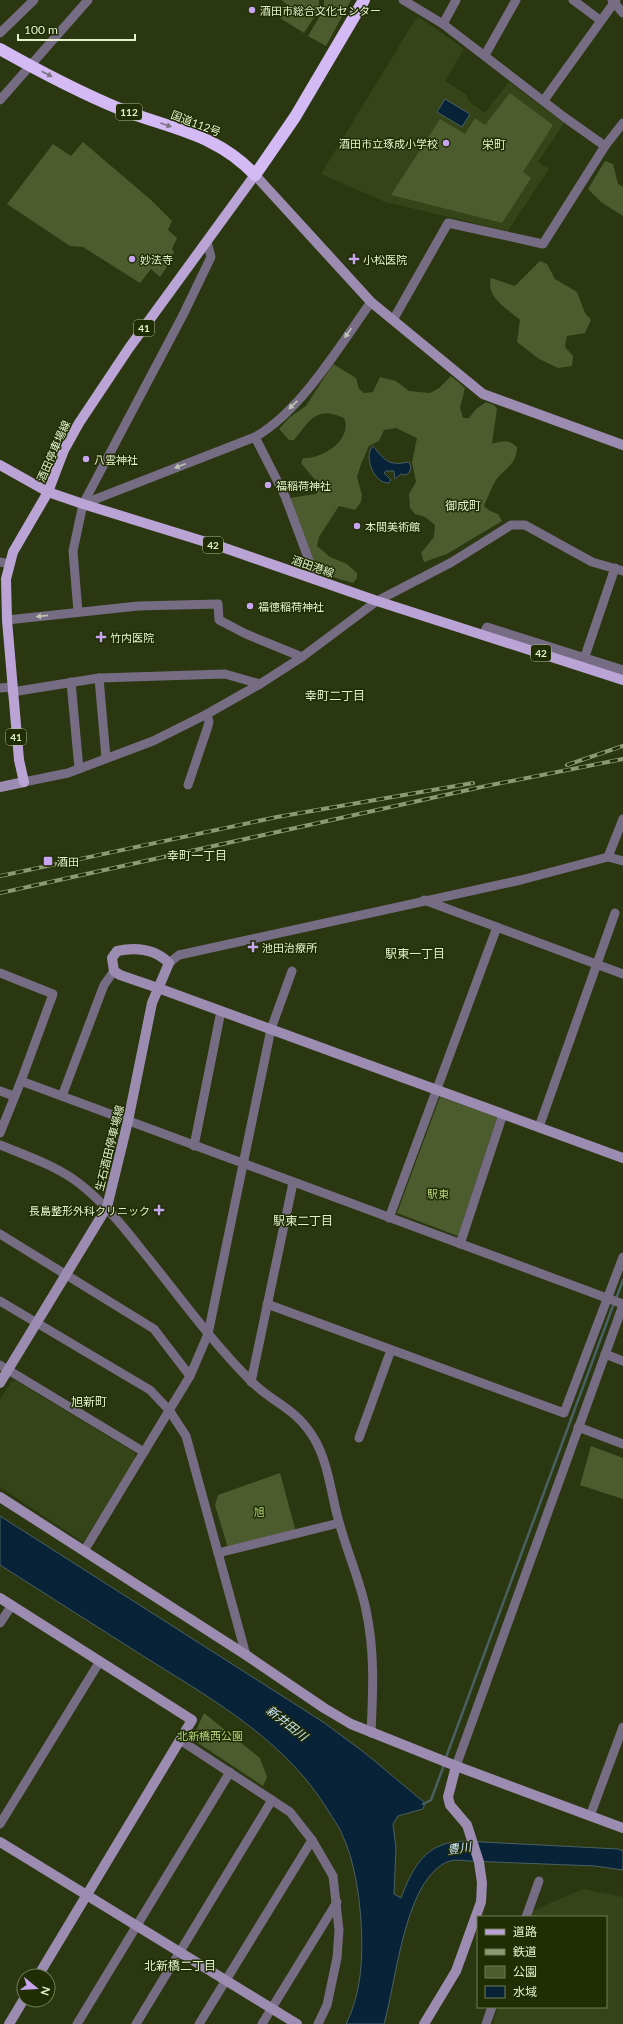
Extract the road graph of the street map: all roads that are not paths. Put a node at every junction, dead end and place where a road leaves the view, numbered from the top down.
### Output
1 (34, 0) edge
2 (88, 0) edge
3 (364, 0) edge
4 (403, 0) edge
5 (456, 0) edge
6 (516, 0) edge
7 (573, 0) edge
8 (614, 1) edge
9 (623, 13) edge
10 (600, 20) junction
11 (443, 24) junction
12 (0, 33) edge
13 (0, 49) edge
14 (485, 55) junction
15 (29, 66) junction
16 (0, 100) edge
17 (544, 100) junction
18 (623, 122) edge
19 (605, 146) junction
20 (255, 174) junction
21 (207, 242) junction
22 (371, 302) junction
23 (393, 320) junction
24 (254, 437) junction
25 (623, 445) edge
26 (0, 465) edge
27 (48, 492) junction
28 (83, 504) junction
29 (4, 563) edge
30 (619, 570) edge
31 (316, 579) junction
32 (377, 601) junction
33 (78, 612) junction
34 (4, 622) edge
35 (483, 635) junction
36 (302, 657) junction
37 (584, 659) junction
38 (623, 670) edge
39 (99, 678) junction
40 (623, 680) edge
41 (71, 682) junction
42 (260, 684) junction
43 (0, 688) edge
44 (12, 689) junction
45 (207, 714) junction
46 (106, 758) junction
47 (79, 769) junction
48 (24, 782) junction
49 (188, 785) dead end
50 (0, 787) edge
51 (623, 819) edge
52 (608, 857) junction
53 (623, 861) edge
54 (423, 900) junction
55 (615, 913) dead end
56 (498, 928) junction
57 (169, 963) junction
58 (597, 964) junction
59 (114, 971) junction
60 (292, 971) dead end
61 (0, 973) edge
62 (623, 974) edge
63 (158, 988) junction
64 (221, 1011) junction
65 (271, 1029) junction
66 (21, 1081) junction
67 (437, 1090) junction
68 (0, 1091) edge
69 (14, 1096) junction
70 (62, 1096) junction
71 (503, 1114) junction
72 (128, 1121) junction
73 (539, 1127) junction
74 (0, 1134) edge
75 (0, 1145) edge
76 (194, 1146) junction
77 (623, 1158) edge
78 (243, 1164) junction
79 (293, 1183) junction
80 (106, 1207) junction
81 (390, 1218) junction
82 (0, 1234) edge
83 (460, 1244) junction
84 (623, 1257) edge
85 (66, 1274) junction
86 (608, 1298) junction
87 (0, 1301) edge
88 (267, 1304) junction
89 (623, 1305) edge
90 (36, 1324) junction
91 (208, 1334) junction
92 (391, 1350) junction
93 (605, 1354) junction
94 (623, 1361) edge
95 (4, 1367) edge
96 (190, 1376) junction
97 (251, 1382) junction
98 (0, 1383) edge
99 (169, 1410) junction
100 (578, 1427) junction
101 (359, 1438) dead end
102 (623, 1444) edge
103 (144, 1452) junction
104 (0, 1497) edge
105 (339, 1522) junction
106 (84, 1551) junction
107 (218, 1553) junction
108 (0, 1598) edge
109 (12, 1605) junction
110 (0, 1623) edge
111 (246, 1655) junction
112 (100, 1662) junction
113 (623, 1727) edge
114 (371, 1733) junction
115 (180, 1740) junction
116 (620, 1745) edge
117 (456, 1766) junction
118 (230, 1772) junction
119 (272, 1800) junction
120 (590, 1816) junction
121 (0, 1824) edge
122 (623, 1828) edge
123 (312, 1840) junction
124 (0, 1842) edge
125 (539, 1881) dead end
126 (87, 1895) junction
127 (337, 1902) junction
128 (526, 1916) edge
129 (136, 1926) junction
130 (180, 1952) junction
131 (43, 1968) edge
132 (225, 1980) junction
133 (19, 2008) edge
134 (271, 2008) junction
135 (492, 2008) edge
136 (9, 2024) edge
137 (77, 2024) edge
138 (136, 2024) edge
139 (199, 2024) edge
140 (262, 2024) edge
141 (297, 2024) edge
142 (318, 2024) edge
143 (424, 2024) edge
144 (486, 2024) edge

1 - 12 street
2 - 15 street
3 - 20 highway
4 - 11 street
5 - 11 street
6 - 14 street
7 - 10 street
8 - 9 street
8 - 10 street
10 - 17 street
11 - 14 street
13 - 15 highway, 国道112号 / 112
14 - 17 street
15 - 16 street
15 -> 20 highway, 国道112号 / 112
17 - 19 street
18 - 19 street
19 - 23 street
20 - 21 main road, 酒田停車場線 / 41
20 - 22 street
21 - 27 main road, 酒田停車場線 / 41
21 - 28 street
22 - 23 street
22 -> 24 street
23 - 25 street
24 -> 28 street
24 - 31 street
26 - 27 main road, 酒田港線 / 42
27 - 28 main road, 酒田港線 / 42
27 - 29 main road, 酒田停車場線 / 41
28 - 31 main road, 酒田港線 / 42
28 - 33 street
29 - 34 main road, 酒田停車場線 / 41
30 - 32 street
30 - 37 street
31 - 32 main road, 酒田港線 / 42
32 - 35 main road, 酒田港線 / 42
32 - 36 street
33 -> 34 street
33 - 36 street
34 - 44 main road, 酒田停車場線 / 41
35 - 37 street
35 - 40 main road, 酒田港線 / 42
36 - 42 street
37 - 38 street
39 - 41 street
39 - 42 street
39 - 46 street
41 - 44 street
41 - 47 street
42 - 45 street
43 - 44 street
44 - 48 main road, 酒田停車場線 / 41
45 - 46 street
45 - 49 street
46 - 47 street
47 - 48 street
48 - 50 street
51 - 52 street
52 - 53 street
52 - 54 street
54 - 56 street
54 - 57 street
55 - 58 street
56 - 58 street
56 - 67 street
57 - 59 street
57 - 63 street, 生石酒田停車場線
58 - 62 street
58 - 73 street
59 - 63 street
59 - 70 street
60 - 65 street
61 - 66 street
63 - 64 street
63 - 72 street, 生石酒田停車場線
64 - 65 street
64 - 76 street
65 - 67 street
65 - 78 street
66 - 69 street
66 - 70 street
67 - 71 street
67 - 81 street
68 - 69 street
69 - 74 street
70 - 72 street
71 - 73 street
71 - 83 street
72 - 76 street
72 - 80 street, 生石酒田停車場線
73 - 77 street
75 - 80 street
76 - 78 street
78 - 79 street
78 - 91 street
79 - 81 street
79 - 88 street
80 - 85 street, 生石酒田停車場線
80 - 91 street
81 - 83 street
82 - 85 street
83 - 86 street
84 - 86 street
85 - 90 street, 生石酒田停車場線
85 - 96 street
86 - 89 street
86 - 92 street
87 - 90 street
88 - 92 street
88 - 97 street
89 - 93 street
90 - 95 street, 生石酒田停車場線
90 - 99 street
91 - 96 street
91 - 97 street
92 - 101 street
93 - 94 street
93 - 100 street
95 - 98 street, 生石酒田停車場線
95 - 103 street
96 - 99 street
97 - 105 street
99 - 103 street
99 - 107 street
100 - 102 street
100 - 117 street
103 - 106 street
104 - 106 street
105 - 107 street
105 - 114 street
106 - 111 street
107 - 111 street
108 - 109 street
109 - 110 street
109 - 112 street
111 - 114 street
112 - 115 street
112 - 121 street
113 - 116 street
114 - 117 street
115 - 118 street
115 - 126 street
116 - 120 street
117 - 120 street
117 - 143 street
118 - 119 street
118 - 129 street
119 - 123 street
119 - 130 street
120 - 122 street
123 - 127 street
123 - 132 street
124 - 126 street
125 - 128 street
126 - 129 street
126 - 131 street
127 - 134 street
127 - 142 street
129 - 130 street
129 - 137 street
130 - 132 street
130 - 138 street
132 - 134 street
132 - 139 street
133 - 136 street
134 - 140 street
134 - 141 street
135 - 144 street

